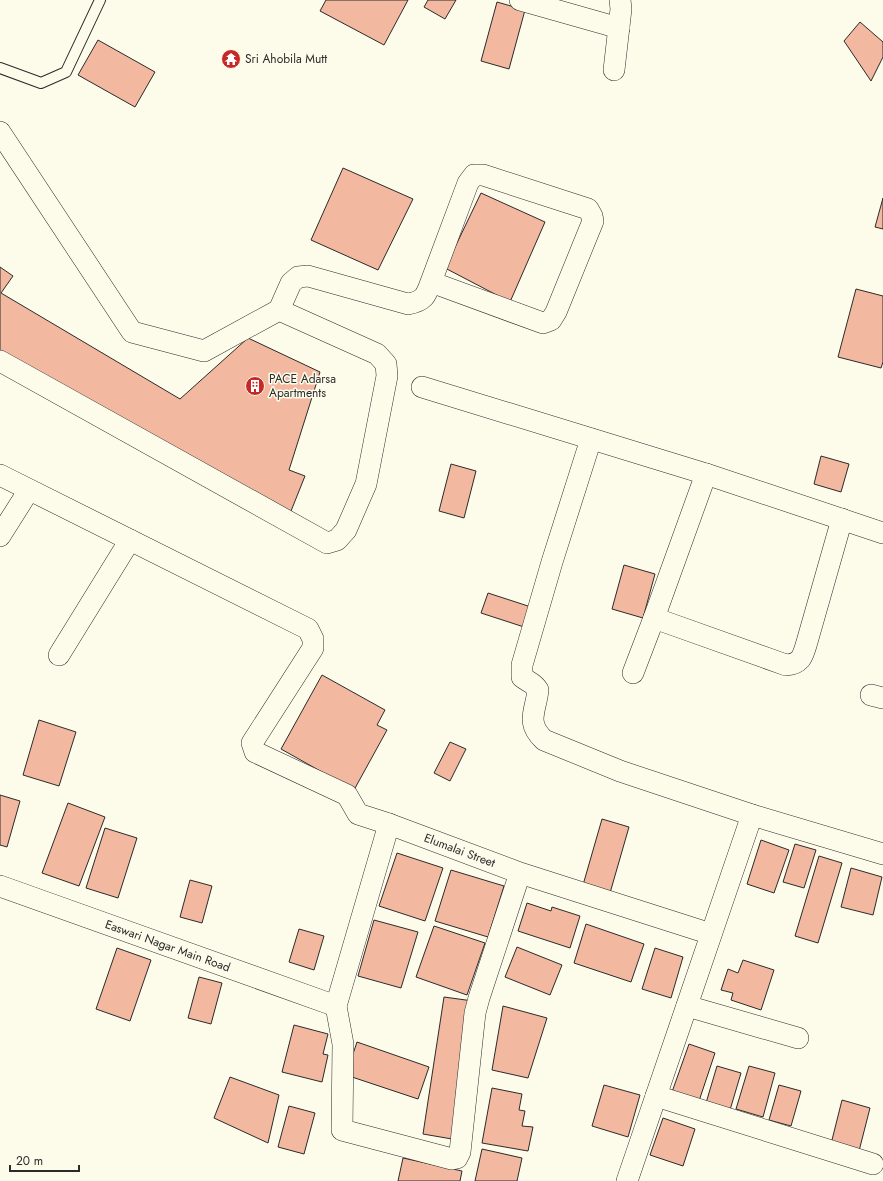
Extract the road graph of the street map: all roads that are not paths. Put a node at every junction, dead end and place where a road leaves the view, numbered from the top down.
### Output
1 (100, 0) edge
2 (520, 0) edge
3 (620, 0) edge
4 (619, 28) junction
5 (0, 68) edge
6 (614, 70) dead end
7 (0, 132) edge
8 (431, 282) junction
9 (279, 310) junction
10 (0, 361) edge
11 (422, 387) dead end
12 (591, 440) junction
13 (706, 474) junction
14 (0, 475) edge
15 (29, 490) junction
16 (842, 519) junction
17 (883, 533) edge
18 (0, 536) edge
19 (130, 540) junction
20 (654, 618) junction
21 (59, 655) dead end
22 (633, 673) dead end
23 (752, 816) junction
24 (389, 824) junction
25 (883, 854) edge
26 (520, 873) junction
27 (0, 886) edge
28 (711, 934) junction
29 (336, 1006) junction
30 (687, 1006) junction
31 (798, 1038) dead end
32 (656, 1096) junction
33 (873, 1164) dead end
34 (628, 1181) edge

1 - 5 lane
2 - 4 street
3 - 4 street
4 - 6 street
7 - 9 street
8 - 8 street
8 - 9 street
9 - 10 street
11 - 12 street
12 - 13 street
12 - 23 street
13 - 16 street
13 - 20 street
14 - 15 street
15 - 18 street
15 - 19 street
16 - 17 street
16 - 20 street
19 - 21 street
19 - 24 street, Elumalai Street
20 - 22 street
23 - 25 street
23 - 28 street
24 - 26 street, Elumalai Street
24 - 29 street
26 - 28 street, Elumalai Street
26 - 29 street
27 - 29 street, Easwari Nagar Main Road
28 - 30 street
30 - 31 street
30 - 32 street
32 - 33 street
32 - 34 street

